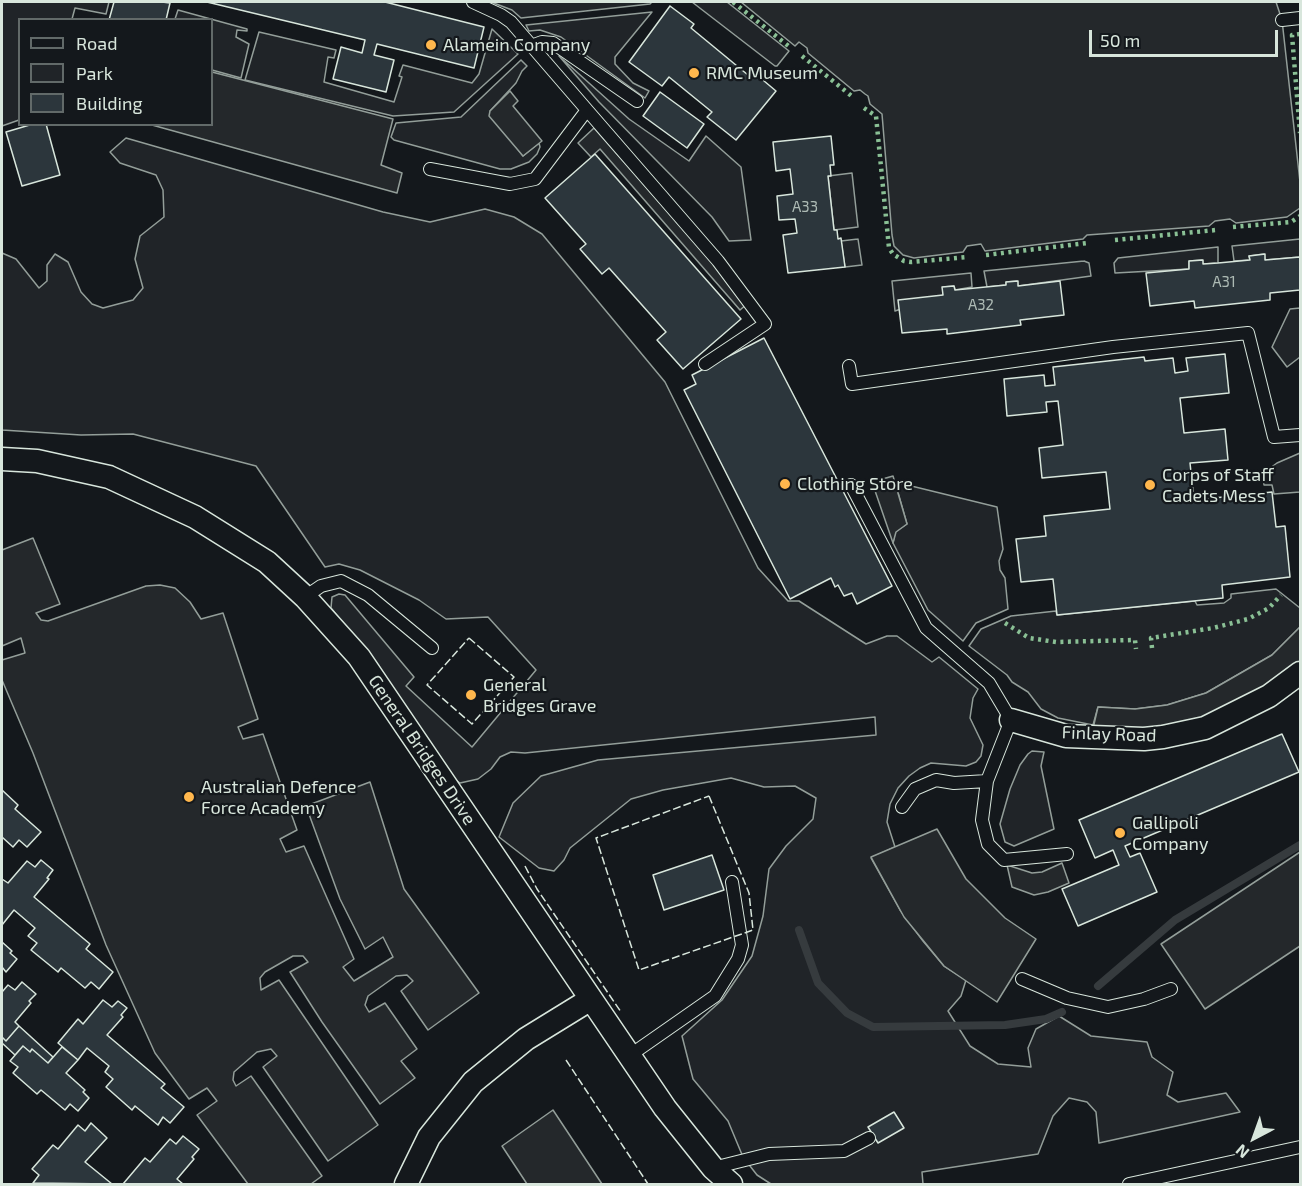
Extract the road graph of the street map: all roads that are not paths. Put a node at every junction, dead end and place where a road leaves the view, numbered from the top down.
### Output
1 (473, 2) edge
2 (1300, 18) edge
3 (1282, 20) dead end
4 (531, 46) junction
5 (637, 101) dead end
6 (587, 110) junction
7 (430, 169) dead end
8 (705, 364) dead end
9 (849, 366) dead end
10 (1300, 435) edge
11 (2, 459) edge
12 (851, 485) dead end
13 (305, 597) junction
14 (432, 648) dead end
15 (1300, 673) edge
16 (1011, 720) junction
17 (987, 781) junction
18 (902, 807) dead end
19 (1067, 854) dead end
20 (732, 882) dead end
21 (1022, 979) dead end
22 (1171, 989) dead end
23 (591, 999) junction
24 (629, 1056) junction
25 (869, 1138) dead end
26 (1300, 1147) edge
27 (713, 1168) junction
28 (406, 1185) edge
29 (731, 1185) edge
30 (1129, 1185) edge

1 - 4 lane
2 - 3 lane
4 - 5 lane
4 - 6 lane
6 - 7 lane
6 - 8 lane
9 - 10 lane
11 - 13 street, General Bridges Drive
12 - 16 lane
13 - 14 lane
13 - 23 street, General Bridges Drive
15 - 16 street, Finlay Road
16 - 17 lane
17 - 18 lane
17 - 19 lane
20 - 24 lane
21 - 22 lane
23 - 24 street, General Bridges Drive
23 - 28 street
24 - 27 street, General Bridges Drive
25 - 27 lane
26 - 30 lane
27 - 29 street, General Bridges Drive

